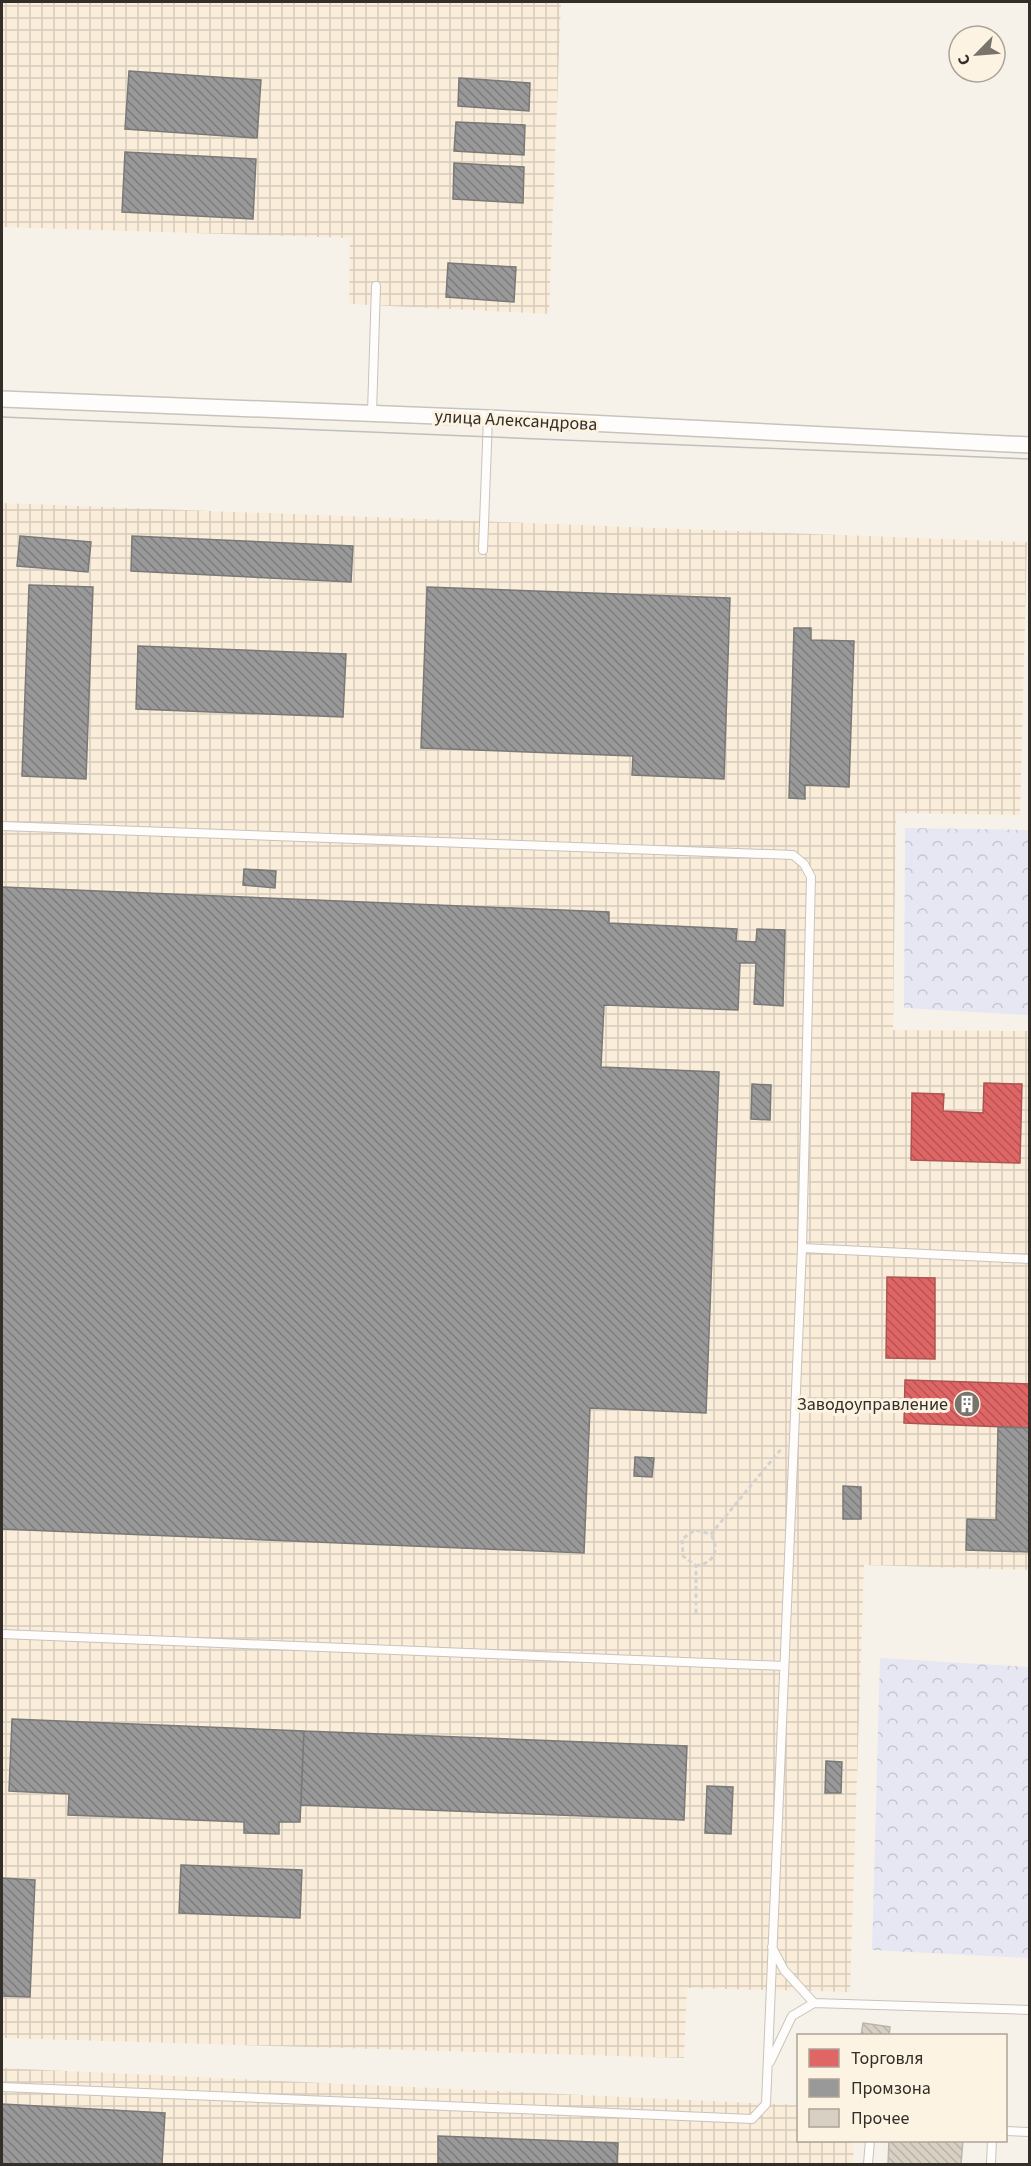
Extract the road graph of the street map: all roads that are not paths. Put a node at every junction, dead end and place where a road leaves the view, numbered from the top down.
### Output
1 (376, 286) dead end
2 (2, 399) edge
3 (372, 413) junction
4 (488, 418) junction
5 (1029, 445) edge
6 (483, 550) dead end
7 (2, 826) edge
8 (802, 1248) junction
9 (1029, 1259) edge
10 (2, 1634) edge
11 (783, 1666) junction
12 (772, 1946) junction
13 (814, 2003) junction
14 (1029, 2010) edge
15 (768, 2067) junction
16 (2, 2087) edge
17 (1007, 2131) edge
18 (1029, 2132) edge
19 (870, 2142) edge
20 (992, 2142) edge
21 (868, 2164) edge
22 (991, 2164) edge

1 - 3 lane
2 - 3 street, улица Александрова
3 - 4 street, улица Александрова
4 - 5 street, улица Александрова
4 - 6 lane
7 - 8 lane
8 - 9 lane
8 - 11 lane
10 - 11 lane
11 - 12 lane
12 - 13 lane
12 - 15 lane
13 - 14 lane
13 - 15 lane
15 - 16 lane
17 - 18 lane
19 - 21 lane
20 - 22 lane

